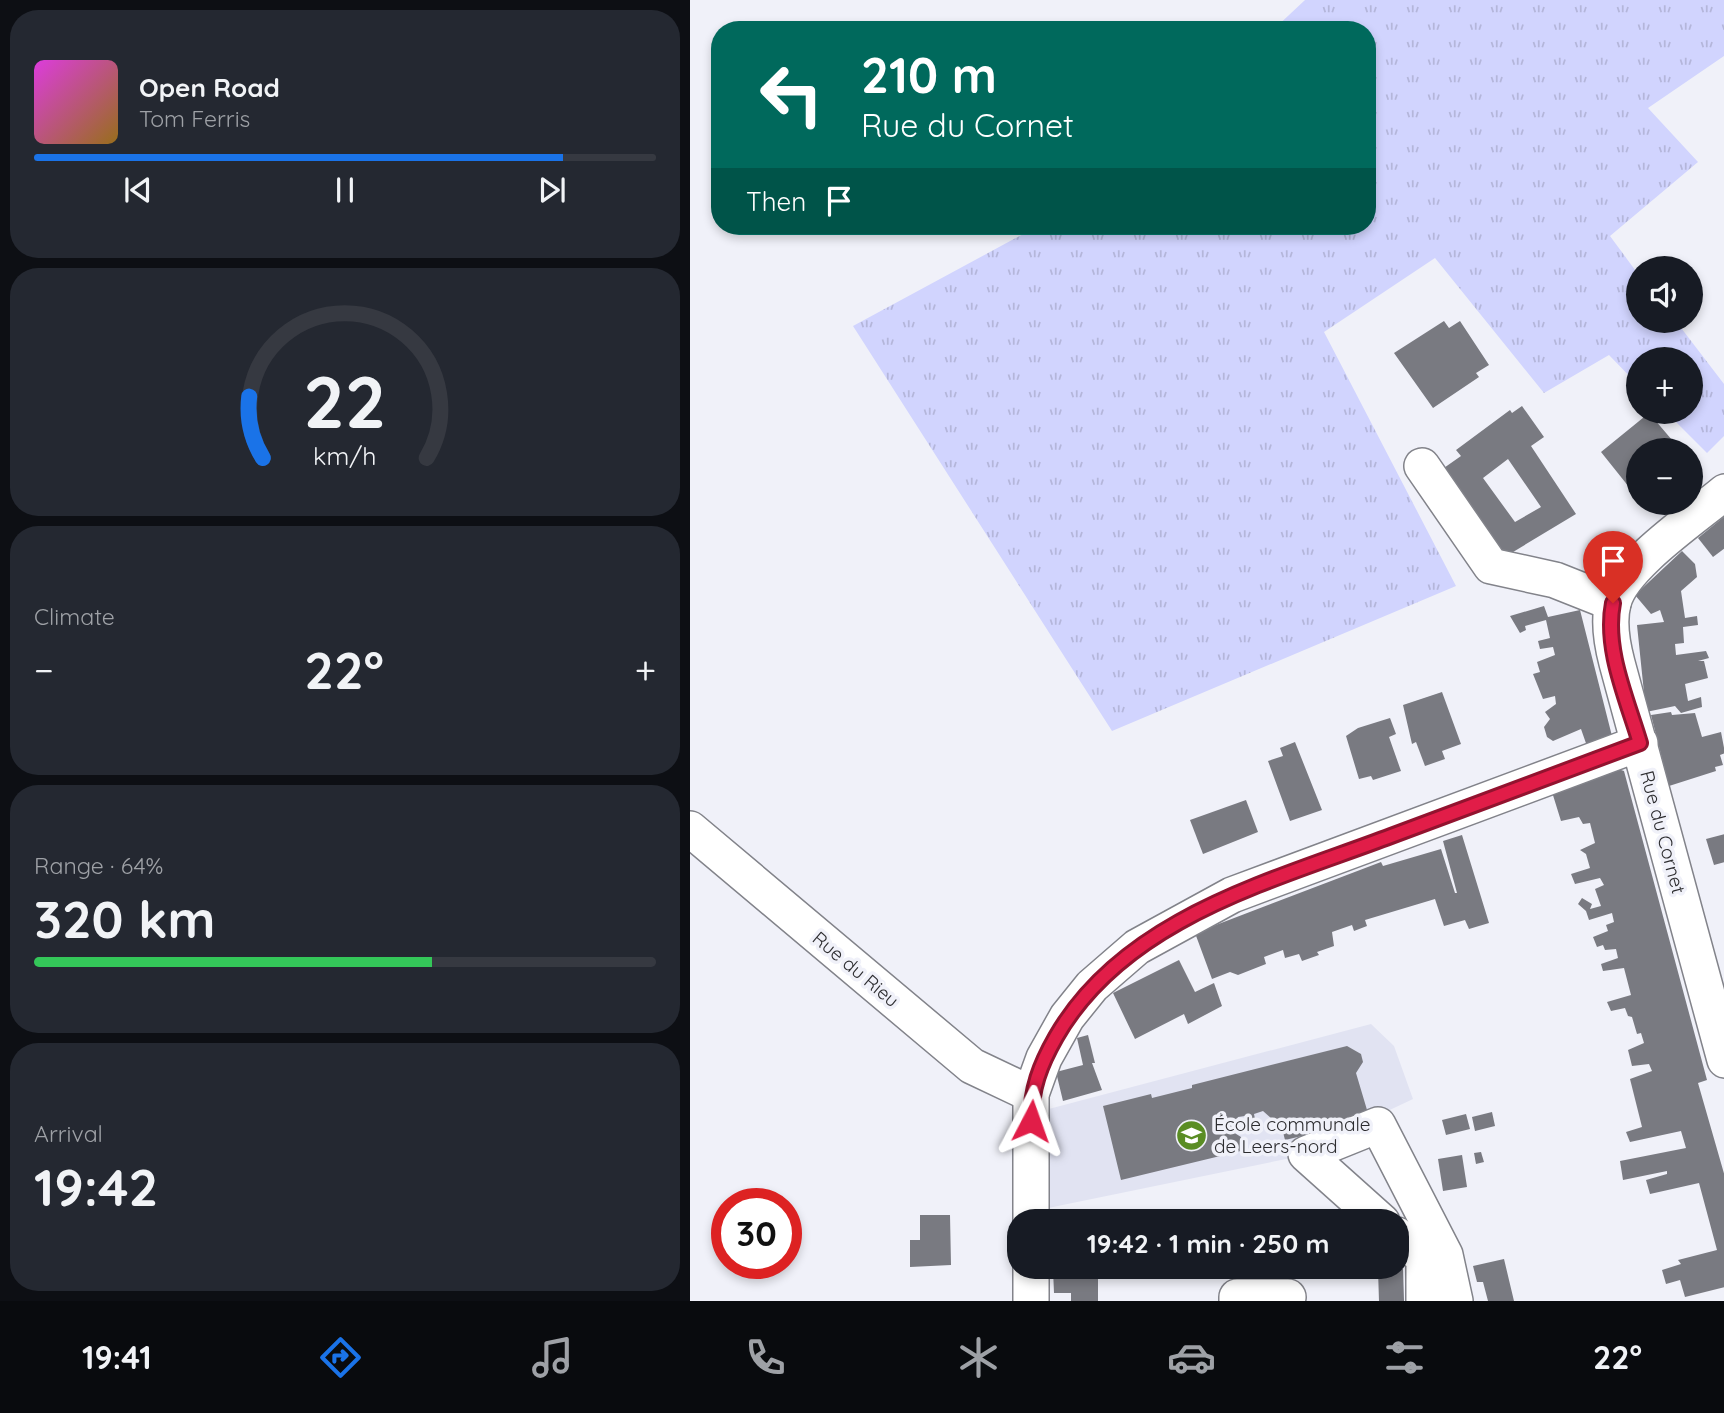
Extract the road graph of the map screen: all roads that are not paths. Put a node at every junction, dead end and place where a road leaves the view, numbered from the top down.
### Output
1 (1422, 466) dead end
2 (1724, 492) edge
3 (1613, 603) junction
4 (1640, 743) junction
5 (690, 829) edge
6 (1724, 1060) edge
7 (1031, 1094) junction
8 (1031, 1209) edge
9 (1367, 1209) edge
10 (1409, 1241) edge
11 (1435, 1257) junction
12 (1031, 1279) edge
13 (1288, 1297) dead end
14 (1031, 1301) edge
15 (1237, 1301) edge
16 (1424, 1301) edge
17 (1455, 1301) edge

1 - 3 street
2 - 3 street
3 - 4 street, Rue du Cornet
4 - 6 street, Rue du Cornet
4 - 7 street
5 - 7 street, Rue du Rieu
7 - 8 street
9 - 11 street
10 - 11 street
11 - 16 street
11 - 17 street
12 - 14 street
13 - 15 street

